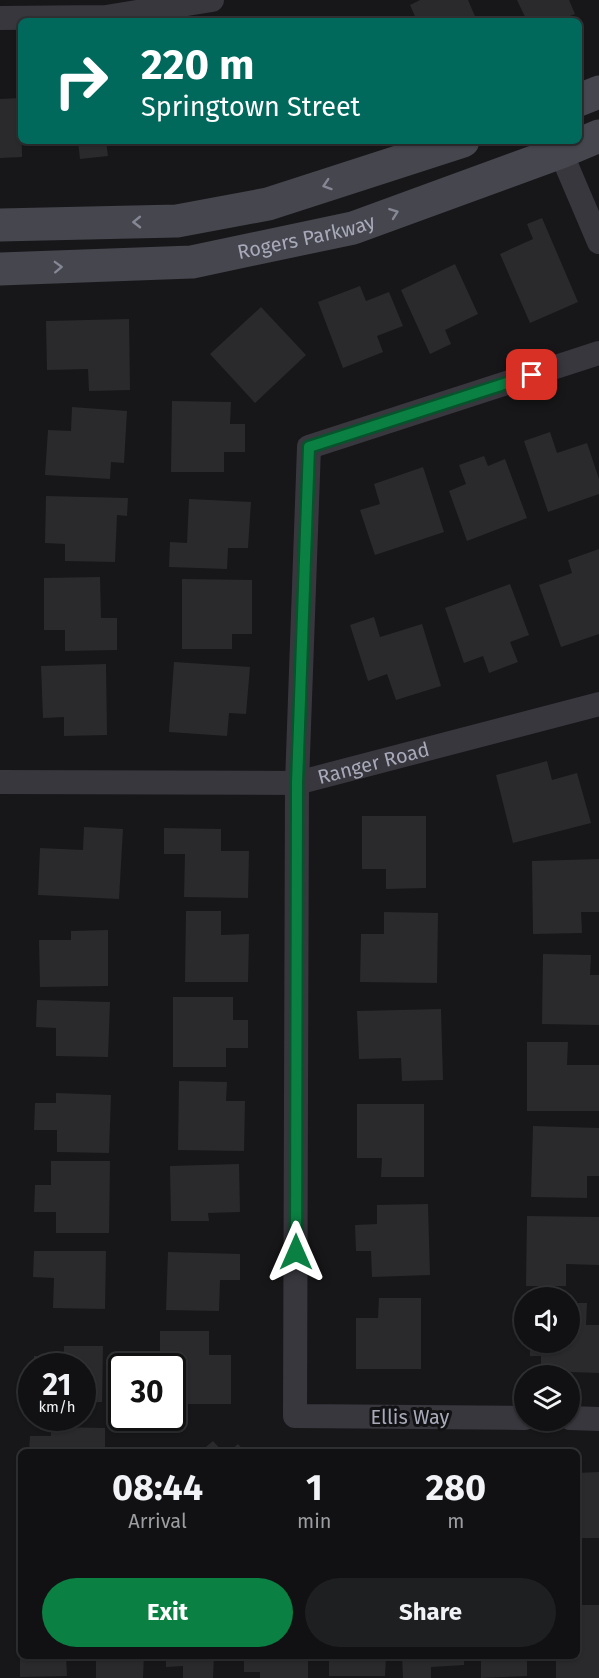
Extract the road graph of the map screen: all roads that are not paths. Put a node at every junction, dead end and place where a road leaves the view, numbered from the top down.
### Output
1 (212, 0) edge
2 (0, 18) edge
3 (599, 92) edge
4 (582, 99) edge
5 (599, 136) edge
6 (582, 140) edge
7 (454, 144) edge
8 (559, 146) edge
9 (0, 225) edge
10 (599, 242) edge
11 (0, 269) edge
12 (599, 353) edge
13 (599, 704) edge
14 (0, 782) edge
15 (297, 783) junction
16 (514, 1418) edge
17 (580, 1418) edge
18 (599, 1419) edge

1 - 2 street
3 - 4 street
5 - 6 street, Rogers Parkway
7 -> 9 street, Rogers Parkway
8 - 10 street
11 -> 8 street, Rogers Parkway
12 - 15 street
13 - 15 street, Ranger Road
14 - 15 street, Ranger Road
15 - 16 street, Ellis Way
17 - 18 street

